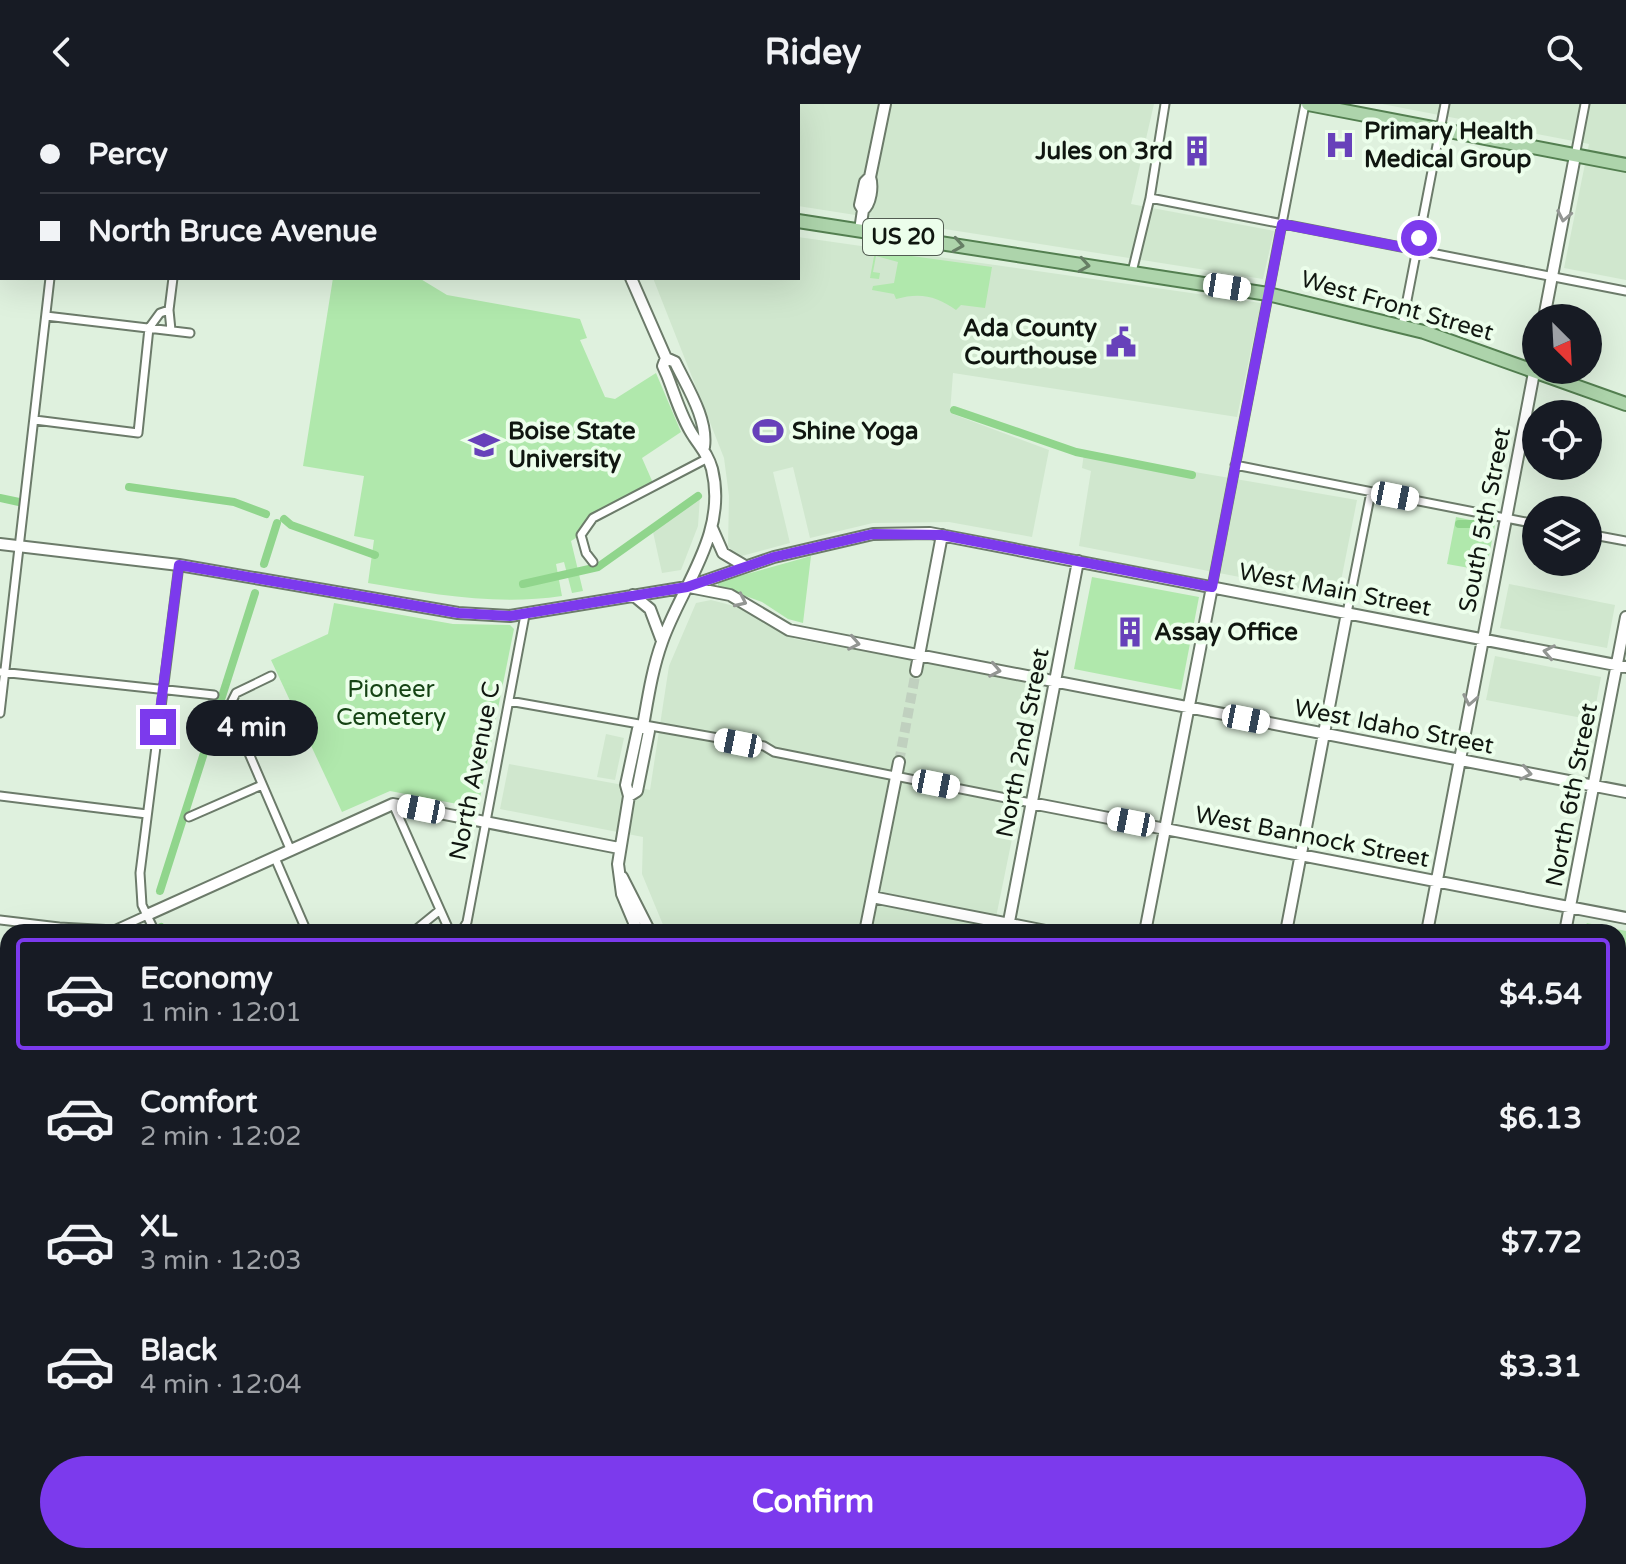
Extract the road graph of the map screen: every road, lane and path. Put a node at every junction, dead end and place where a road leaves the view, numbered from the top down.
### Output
1 (885, 104) edge
2 (1165, 104) edge
3 (1306, 104) edge
4 (1445, 104) edge
5 (1585, 104) edge
6 (1440, 130) junction
7 (1575, 156) junction
8 (1626, 165) edge
9 (1150, 198) junction
10 (800, 221) edge
11 (1282, 224) junction
12 (860, 230) junction
13 (1417, 250) junction
14 (1132, 272) junction
15 (1552, 276) junction
16 (50, 280) edge
17 (173, 280) edge
18 (632, 280) edge
19 (1626, 291) edge
20 (1268, 294) junction
21 (1547, 304) edge
22 (169, 310) junction
23 (46, 316) junction
24 (1402, 326) junction
25 (149, 328) junction
26 (171, 330) junction
27 (190, 333) dead end
28 (666, 358) junction
29 (1522, 363) edge
30 (685, 384) junction
31 (1532, 384) edge
32 (1577, 384) edge
33 (1626, 404) edge
34 (685, 416) junction
35 (35, 420) junction
36 (704, 447) junction
37 (708, 458) junction
38 (1235, 465) junction
39 (1371, 492) junction
40 (1506, 518) junction
41 (1522, 521) edge
42 (712, 528) junction
43 (942, 535) junction
44 (1602, 537) edge
45 (1626, 541) edge
46 (0, 544) edge
47 (20, 546) junction
48 (1078, 561) junction
49 (593, 562) dead end
50 (179, 565) junction
51 (745, 566) junction
52 (687, 587) junction
53 (1212, 587) junction
54 (633, 595) junction
55 (1347, 613) junction
56 (525, 615) junction
57 (1626, 617) edge
58 (1482, 639) junction
59 (662, 641) junction
60 (919, 656) junction
61 (1622, 666) edge
62 (916, 671) tunnel mouth
63 (2, 672) edge
64 (271, 676) dead end
65 (1055, 682) junction
66 (163, 691) junction
67 (214, 695) dead end
68 (509, 701) junction
69 (1188, 708) junction
70 (0, 713) edge
71 (643, 726) junction
72 (1324, 734) junction
73 (1459, 760) junction
74 (899, 762) tunnel mouth
75 (895, 776) junction
76 (262, 785) junction
77 (1594, 786) junction
78 (1626, 792) edge
79 (0, 796) edge
80 (1031, 803) junction
81 (393, 804) junction
82 (147, 814) junction
83 (189, 817) dead end
84 (486, 822) junction
85 (1165, 829) junction
86 (619, 848) junction
87 (291, 851) junction
88 (1301, 855) junction
89 (275, 858) junction
90 (620, 874) junction
91 (1435, 881) junction
92 (872, 897) junction
93 (1570, 907) junction
94 (440, 910) junction
95 (147, 915) junction
96 (1626, 918) edge
97 (0, 920) edge
98 (28, 924) edge
99 (127, 924) edge
100 (151, 924) edge
101 (304, 924) edge
102 (423, 924) edge
103 (446, 924) edge
104 (466, 924) edge
105 (635, 924) edge
106 (646, 924) edge
107 (867, 924) edge
108 (990, 924) edge
109 (1008, 924) edge
110 (1147, 924) edge
111 (1288, 924) edge
112 (1428, 924) edge
113 (1567, 924) edge

1 - 12 street
2 - 9 street
3 - 6 main road
3 - 11 street
4 - 6 street
5 - 7 street
6 - 7 main road
6 - 13 street
7 - 8 main road
7 -> 15 street
9 - 11 street
9 - 14 street
10 - 12 main road, US 20
11 - 13 street
11 - 20 street
12 -> 14 main road, West Front Street / US 20
13 - 15 street
13 - 24 street
14 - 20 main road, West Front Street / US 20
15 - 19 street
15 - 21 street
16 - 23 street
17 - 22 street
18 - 28 street
20 - 24 main road, West Front Street / US 20
20 - 38 street
22 - 25 street
22 - 26 street
23 - 25 street
23 - 35 street
24 - 29 main road, West Front Street / US 20
25 - 26 street
25 - 35 street
26 - 27 street
28 - 30 street
28 - 34 street
30 - 34 street
30 - 36 street
31 - 40 street, South 5th Street
32 - 33 main road, West Front Street / US 20
34 - 36 street
35 - 47 street
36 - 37 street
37 - 42 street
37 - 49 street
38 - 39 street
38 - 53 street
39 - 40 street
39 - 55 street
40 - 41 street
40 - 58 street, South 5th Street
42 - 51 street
42 - 52 street
43 - 48 street, West Main Street
43 - 51 street, West Main Street
43 - 60 street
44 - 45 street
46 - 47 street
47 - 50 street
47 - 63 street
48 - 53 street, West Main Street
48 - 65 street, North 2nd Street
50 - 56 street
50 - 66 street
51 - 52 street, West Main Street
52 - 54 street
52 - 59 street
52 -> 60 street, West Idaho Street
53 - 55 street, West Main Street
53 - 69 street
54 - 56 street
54 - 59 street
55 - 58 street, West Main Street
55 - 72 street
56 - 68 street, North Avenue C
57 - 61 street, North 6th Street
61 -> 58 street, West Main Street
58 -> 73 street, South 5th Street
59 - 71 street
60 - 62 street
60 -> 65 street, West Idaho Street
61 - 77 street, North 6th Street
63 - 66 street
63 - 70 street
64 - 76 street
65 - 69 street, West Idaho Street
65 - 80 street, North 2nd Street
66 - 67 street
66 - 82 street
68 - 71 street, West Bannock Street
68 - 84 street, North Avenue C
69 - 72 street, West Idaho Street
69 - 85 street
71 - 75 street, West Bannock Street
71 - 86 street
72 - 73 street, West Idaho Street
72 - 88 street
73 -> 77 street, West Idaho Street
73 - 91 street, South 5th Street
74 - 75 street
75 - 80 street, West Bannock Street
75 - 92 street
76 - 83 street
76 - 87 street
77 - 78 street, West Idaho Street
77 - 93 street, North 6th Street
79 - 82 street
80 - 85 street, West Bannock Street
80 - 109 street, North 2nd Street
81 - 84 street
81 - 87 street
81 - 94 street
82 - 95 street
84 - 86 street
84 - 104 street, North Avenue C
85 - 88 street, West Bannock Street
85 - 110 street
86 - 90 street
87 - 89 street
88 - 91 street, West Bannock Street
88 - 111 street
89 - 95 street
89 - 101 street
90 - 105 street
90 - 106 street
91 - 93 street, West Bannock Street
91 - 112 street, South 5th Street
92 - 107 street
92 - 108 street
93 - 96 street, West Bannock Street
93 - 113 street, North 6th Street
94 - 102 street
94 - 103 street
95 - 99 street
95 - 100 street
97 - 98 street

